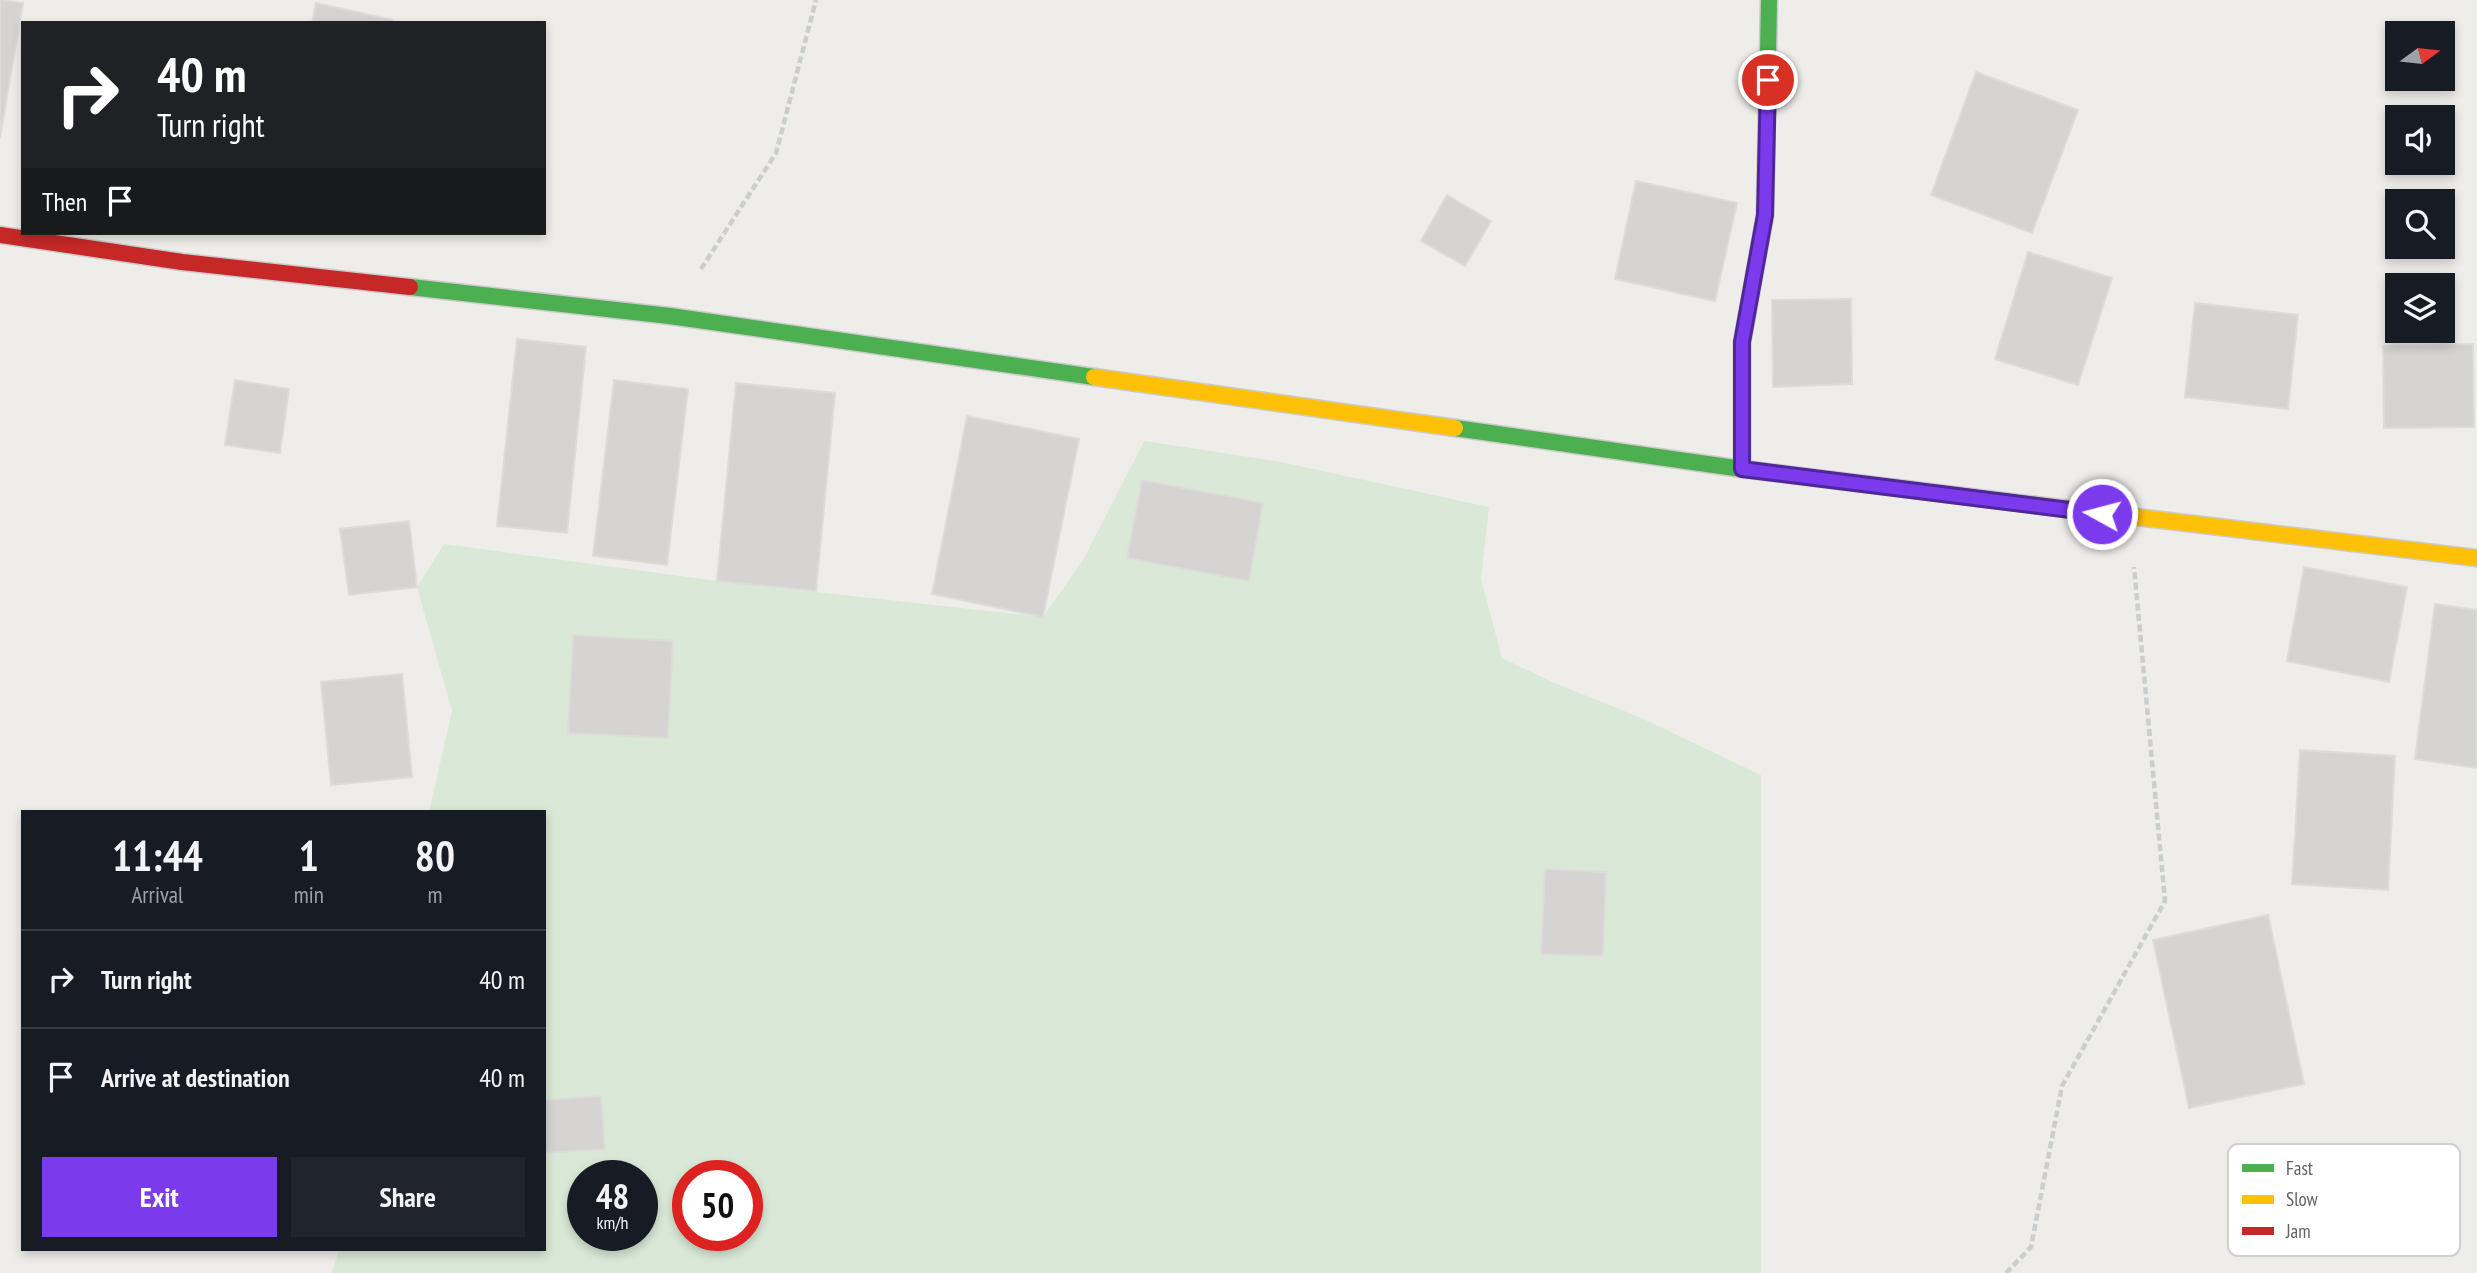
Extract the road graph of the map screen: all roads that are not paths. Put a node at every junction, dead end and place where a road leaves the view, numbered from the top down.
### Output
1 (1769, 0) edge
2 (0, 236) edge
3 (1742, 469) junction
4 (2477, 558) edge

1 - 3 main road
2 - 3 main road
3 - 4 main road

